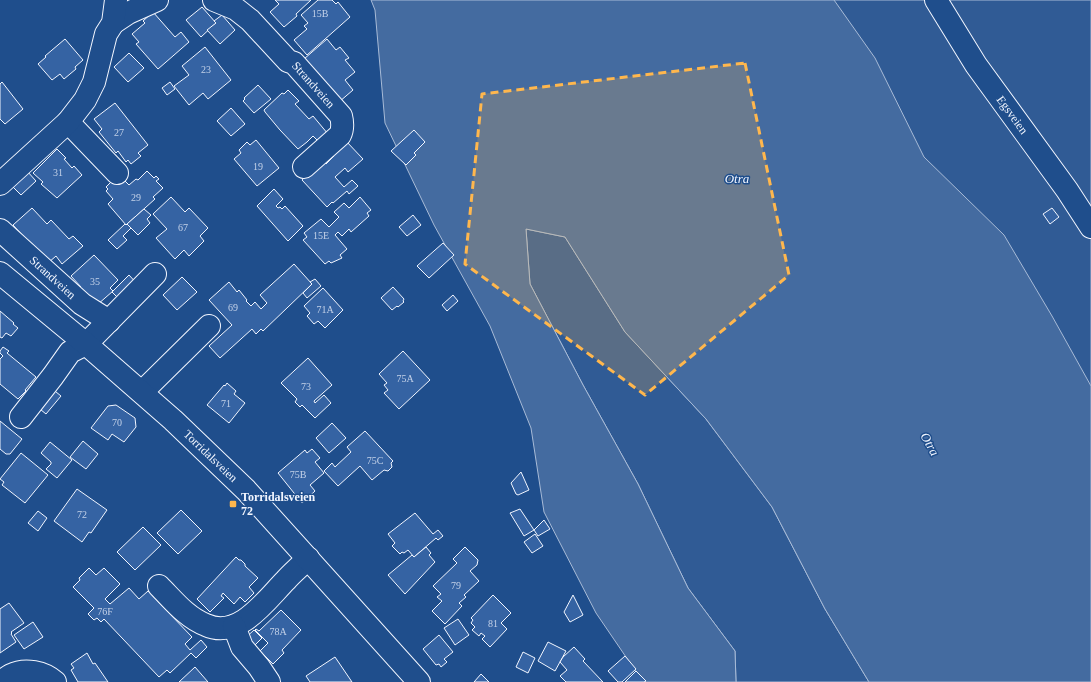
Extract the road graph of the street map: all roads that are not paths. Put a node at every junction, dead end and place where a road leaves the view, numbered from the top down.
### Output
1 (116, 0) edge
2 (157, 0) edge
3 (214, 0) edge
4 (936, 0) edge
5 (241, 4) edge
6 (113, 23) junction
7 (68, 122) junction
8 (304, 167) dead end
9 (117, 173) dead end
10 (0, 184) edge
11 (1091, 227) edge
12 (0, 230) edge
13 (0, 273) edge
14 (155, 274) dead end
15 (109, 321) junction
16 (209, 326) dead end
17 (86, 344) junction
18 (142, 392) junction
19 (21, 417) dead end
20 (308, 558) junction
21 (159, 586) dead end
22 (234, 626) junction
23 (0, 682) edge
24 (55, 682) edge
25 (269, 682) edge
26 (419, 682) edge

1 - 6 street
2 - 6 street
3 - 5 street, Strandveien
4 - 11 street, Egsveien
5 - 8 street, Strandveien
6 - 7 street
7 - 9 street
7 - 10 street
12 - 15 street, Strandveien
13 - 17 street, Torridalsveien
14 - 15 street
15 - 17 street
16 - 18 street
17 - 18 street, Torridalsveien
17 - 19 street
18 - 20 street, Torridalsveien
20 - 22 street
20 - 26 street, Torridalsveien
21 - 22 street
22 - 25 street
23 - 24 street

